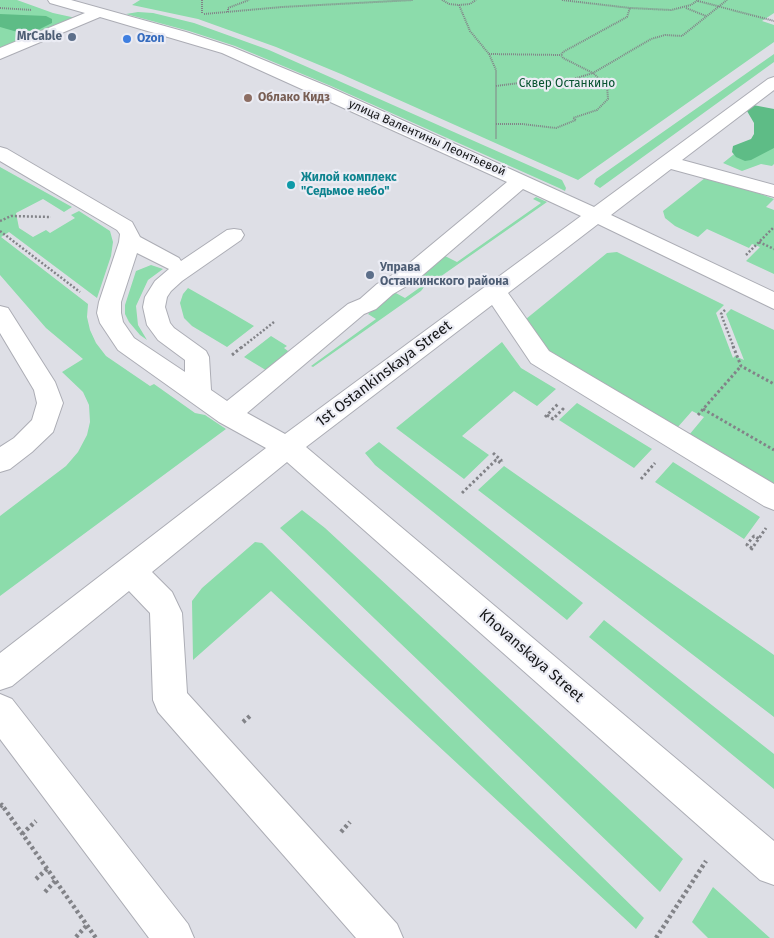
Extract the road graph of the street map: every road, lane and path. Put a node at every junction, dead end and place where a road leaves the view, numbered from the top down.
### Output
1 (55, 0) edge
2 (202, 0) edge
3 (249, 0) edge
4 (280, 0) edge
5 (413, 0) edge
6 (442, 0) edge
7 (476, 0) edge
8 (562, 0) edge
9 (698, 0) edge
10 (727, 0) edge
11 (459, 5) junction
12 (282, 7) junction
13 (685, 7) junction
14 (719, 7) junction
15 (10, 8) dead end
16 (630, 8) junction
17 (0, 11) edge
18 (100, 12) junction
19 (228, 12) junction
20 (202, 14) junction
21 (199, 15) dead end
22 (706, 16) junction
23 (774, 21) edge
24 (0, 54) edge
25 (489, 54) junction
26 (561, 55) junction
27 (593, 73) junction
28 (774, 82) edge
29 (496, 86) junction
30 (496, 124) junction
31 (496, 147) dead end
32 (0, 153) edge
33 (667, 162) junction
34 (521, 180) junction
35 (774, 192) edge
36 (86, 203) junction
37 (597, 215) junction
38 (0, 221) edge
39 (774, 227) edge
40 (234, 235) dead end
41 (130, 240) junction
42 (759, 242) junction
43 (774, 249) edge
44 (171, 263) dead end
45 (725, 277) junction
46 (746, 287) junction
47 (495, 292) junction
48 (774, 301) edge
49 (0, 314) edge
50 (274, 322) dead end
51 (232, 355) dead end
52 (741, 366) junction
53 (774, 384) edge
54 (198, 394) junction
55 (552, 410) dead end
56 (560, 411) dead end
57 (228, 415) junction
58 (287, 447) junction
59 (774, 450) edge
60 (493, 453) dead end
61 (0, 461) edge
62 (462, 493) dead end
63 (774, 498) edge
64 (759, 539) dead end
65 (755, 544) dead end
66 (130, 571) junction
67 (0, 674) edge
68 (0, 710) edge
69 (0, 807) edge
70 (36, 821) dead end
71 (728, 827) junction
72 (22, 834) junction
73 (774, 866) edge
74 (47, 868) junction
75 (36, 879) dead end
76 (55, 881) junction
77 (45, 892) dead end
78 (87, 925) junction
79 (76, 937) dead end
80 (96, 938) edge
81 (174, 938) edge
82 (383, 938) edge
83 (656, 938) edge

1 - 18 street, улица Валентины Леонтьевой
2 - 20 path
3 - 19 path
4 - 12 path
5 - 12 path
6 - 11 path
7 - 11 path
8 - 16 path
9 - 13 path
9 - 14 path
10 - 14 path
11 - 25 path
12 - 19 path
13 - 16 path
13 - 22 path
14 - 22 path
14 - 23 path
15 - 17 path
16 - 26 path
18 - 24 street
18 - 34 street, улица Валентины Леонтьевой
19 - 20 path
20 - 21 path
22 - 27 path
25 - 26 path
25 - 29 path
26 - 27 path
27 - 29 path
27 - 30 path
28 - 33 street, 1st Ostankinskaya Street
29 - 30 path
30 - 31 path
32 - 36 street
33 - 35 street
33 - 37 street, 1st Ostankinskaya Street
34 - 37 street, улица Валентины Леонтьевой
34 - 57 street
36 - 38 path
36 - 41 street
37 - 45 street, улица Валентины Леонтьевой
37 - 47 street, 1st Ostankinskaya Street
39 - 42 path
40 - 54 street
41 - 44 street
41 - 54 street, Khovanskaya Street
42 - 43 path
42 - 45 path
45 - 46 street, улица Валентины Леонтьевой
46 - 48 street, улица Валентины Леонтьевой
46 - 52 path
47 - 58 street, 1st Ostankinskaya Street
47 - 63 street
49 - 61 street
50 - 51 path
52 - 53 path
52 - 59 path
54 - 57 street, Khovanskaya Street
55 - 56 path
57 - 58 street, Khovanskaya Street
58 - 66 street, 1st Ostankinskaya Street
58 - 71 street, Khovanskaya Street
60 - 62 path
64 - 65 path
66 - 67 street, 1st Ostankinskaya Street
66 - 82 street
68 - 81 street
69 - 72 path
70 - 72 path
71 - 73 street, Khovanskaya Street
71 - 83 path
72 - 74 path
74 - 75 path
74 - 76 path
76 - 77 path
76 - 78 path
78 - 79 path
78 - 80 path

